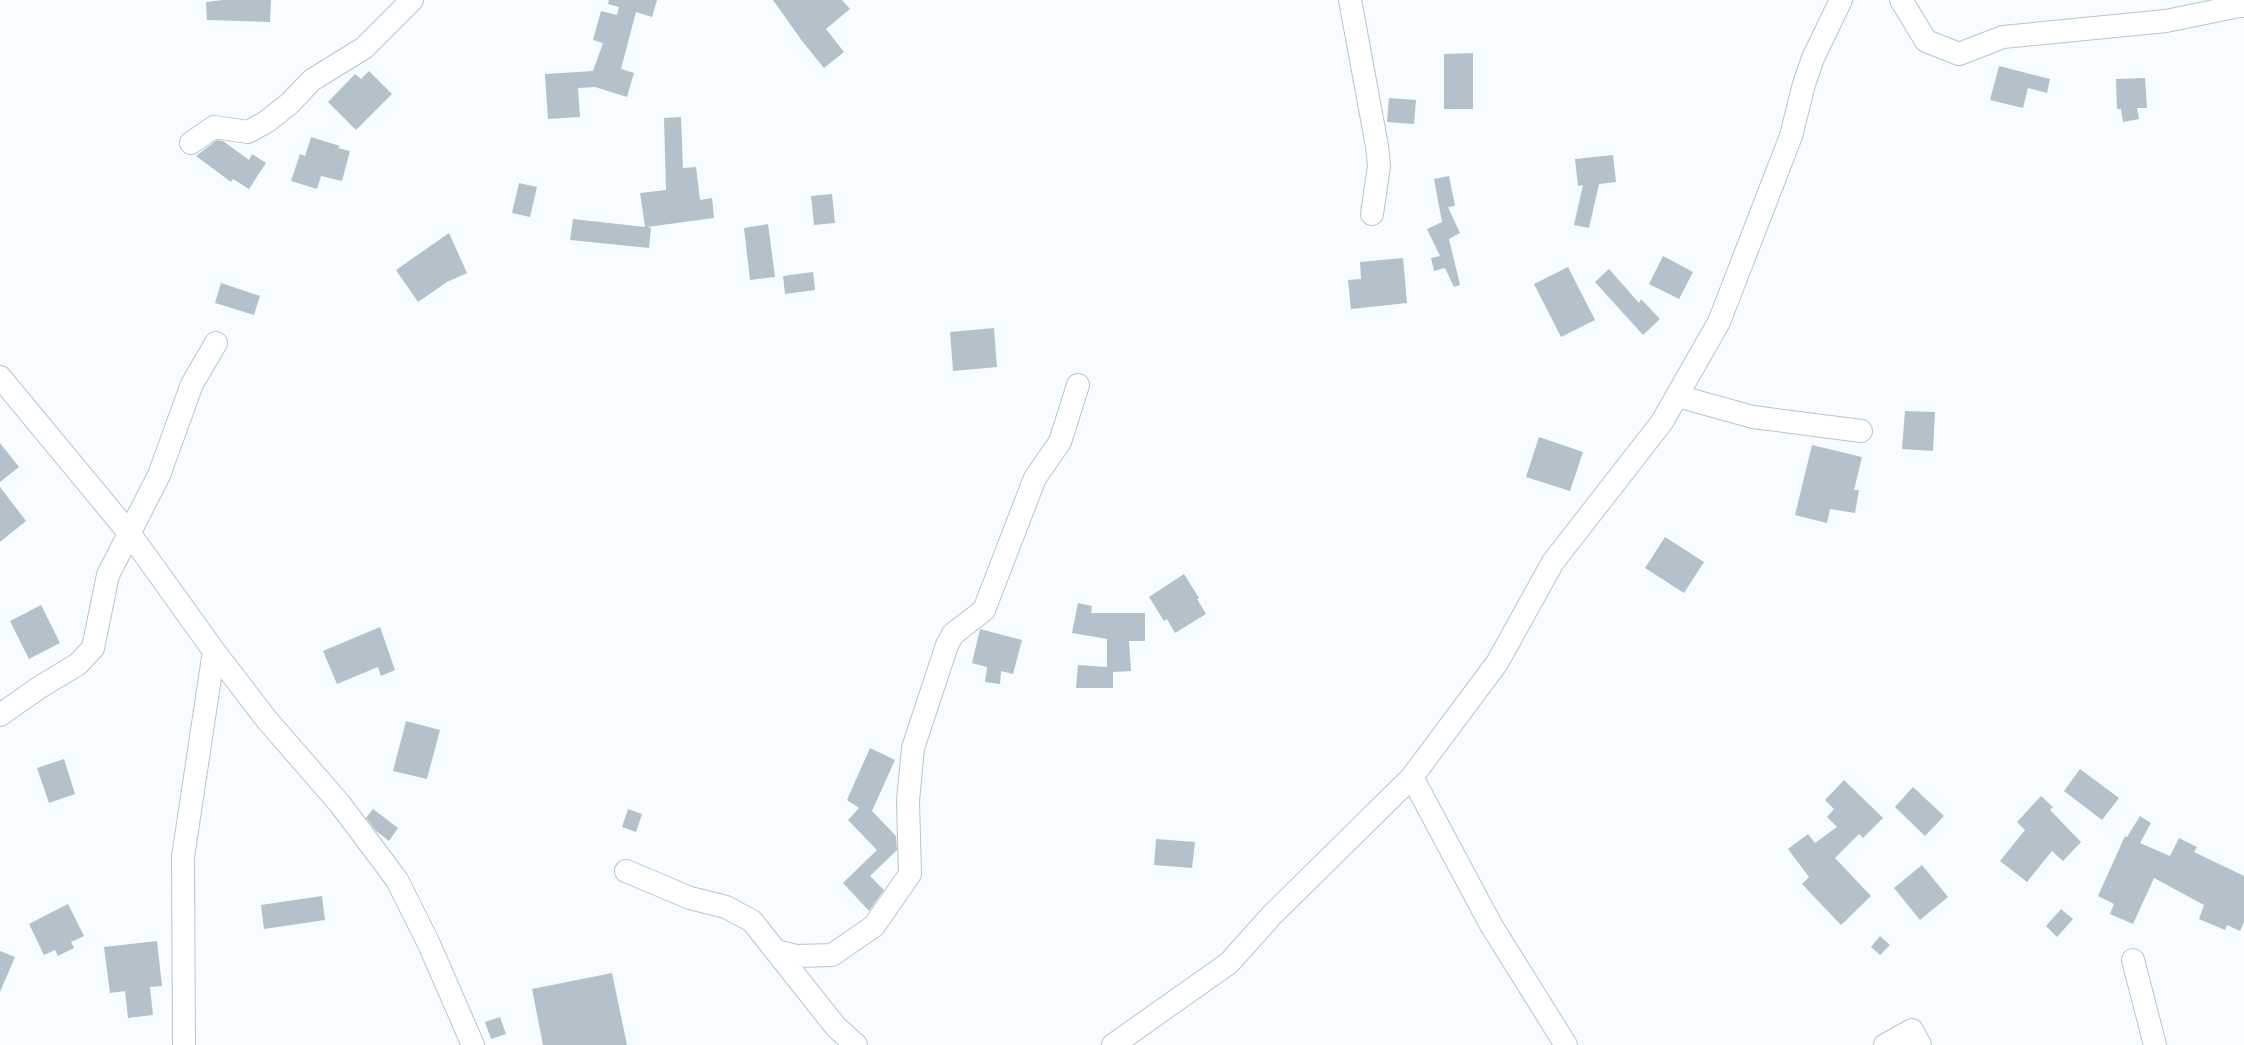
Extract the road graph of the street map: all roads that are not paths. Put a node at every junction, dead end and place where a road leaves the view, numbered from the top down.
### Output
1 (412, 0) edge
2 (1350, 0) edge
3 (1841, 0) edge
4 (1901, 0) edge
5 (2244, 6) edge
6 (191, 143) dead end
7 (1372, 214) dead end
8 (216, 343) dead end
9 (0, 377) edge
10 (1078, 385) dead end
11 (1677, 396) junction
12 (1861, 431) dead end
13 (130, 534) junction
14 (214, 651) junction
15 (0, 715) edge
16 (1412, 777) junction
17 (626, 871) dead end
18 (776, 951) junction
19 (2133, 960) dead end
20 (184, 1045) edge
21 (473, 1045) edge
22 (856, 1045) edge
23 (1113, 1045) edge
24 (1566, 1045) edge
25 (1885, 1045) edge
26 (1920, 1045) edge
27 (2155, 1045) edge

1 - 6 street
2 - 7 street
3 - 11 street
4 - 5 street
8 - 13 street
9 - 13 street
10 - 18 street
11 - 12 street
11 - 16 street
13 - 14 street
13 - 15 street
14 - 20 street
14 - 21 street
16 - 23 street
16 - 24 street
17 - 18 street
18 - 22 street
19 - 27 street
25 - 26 street

